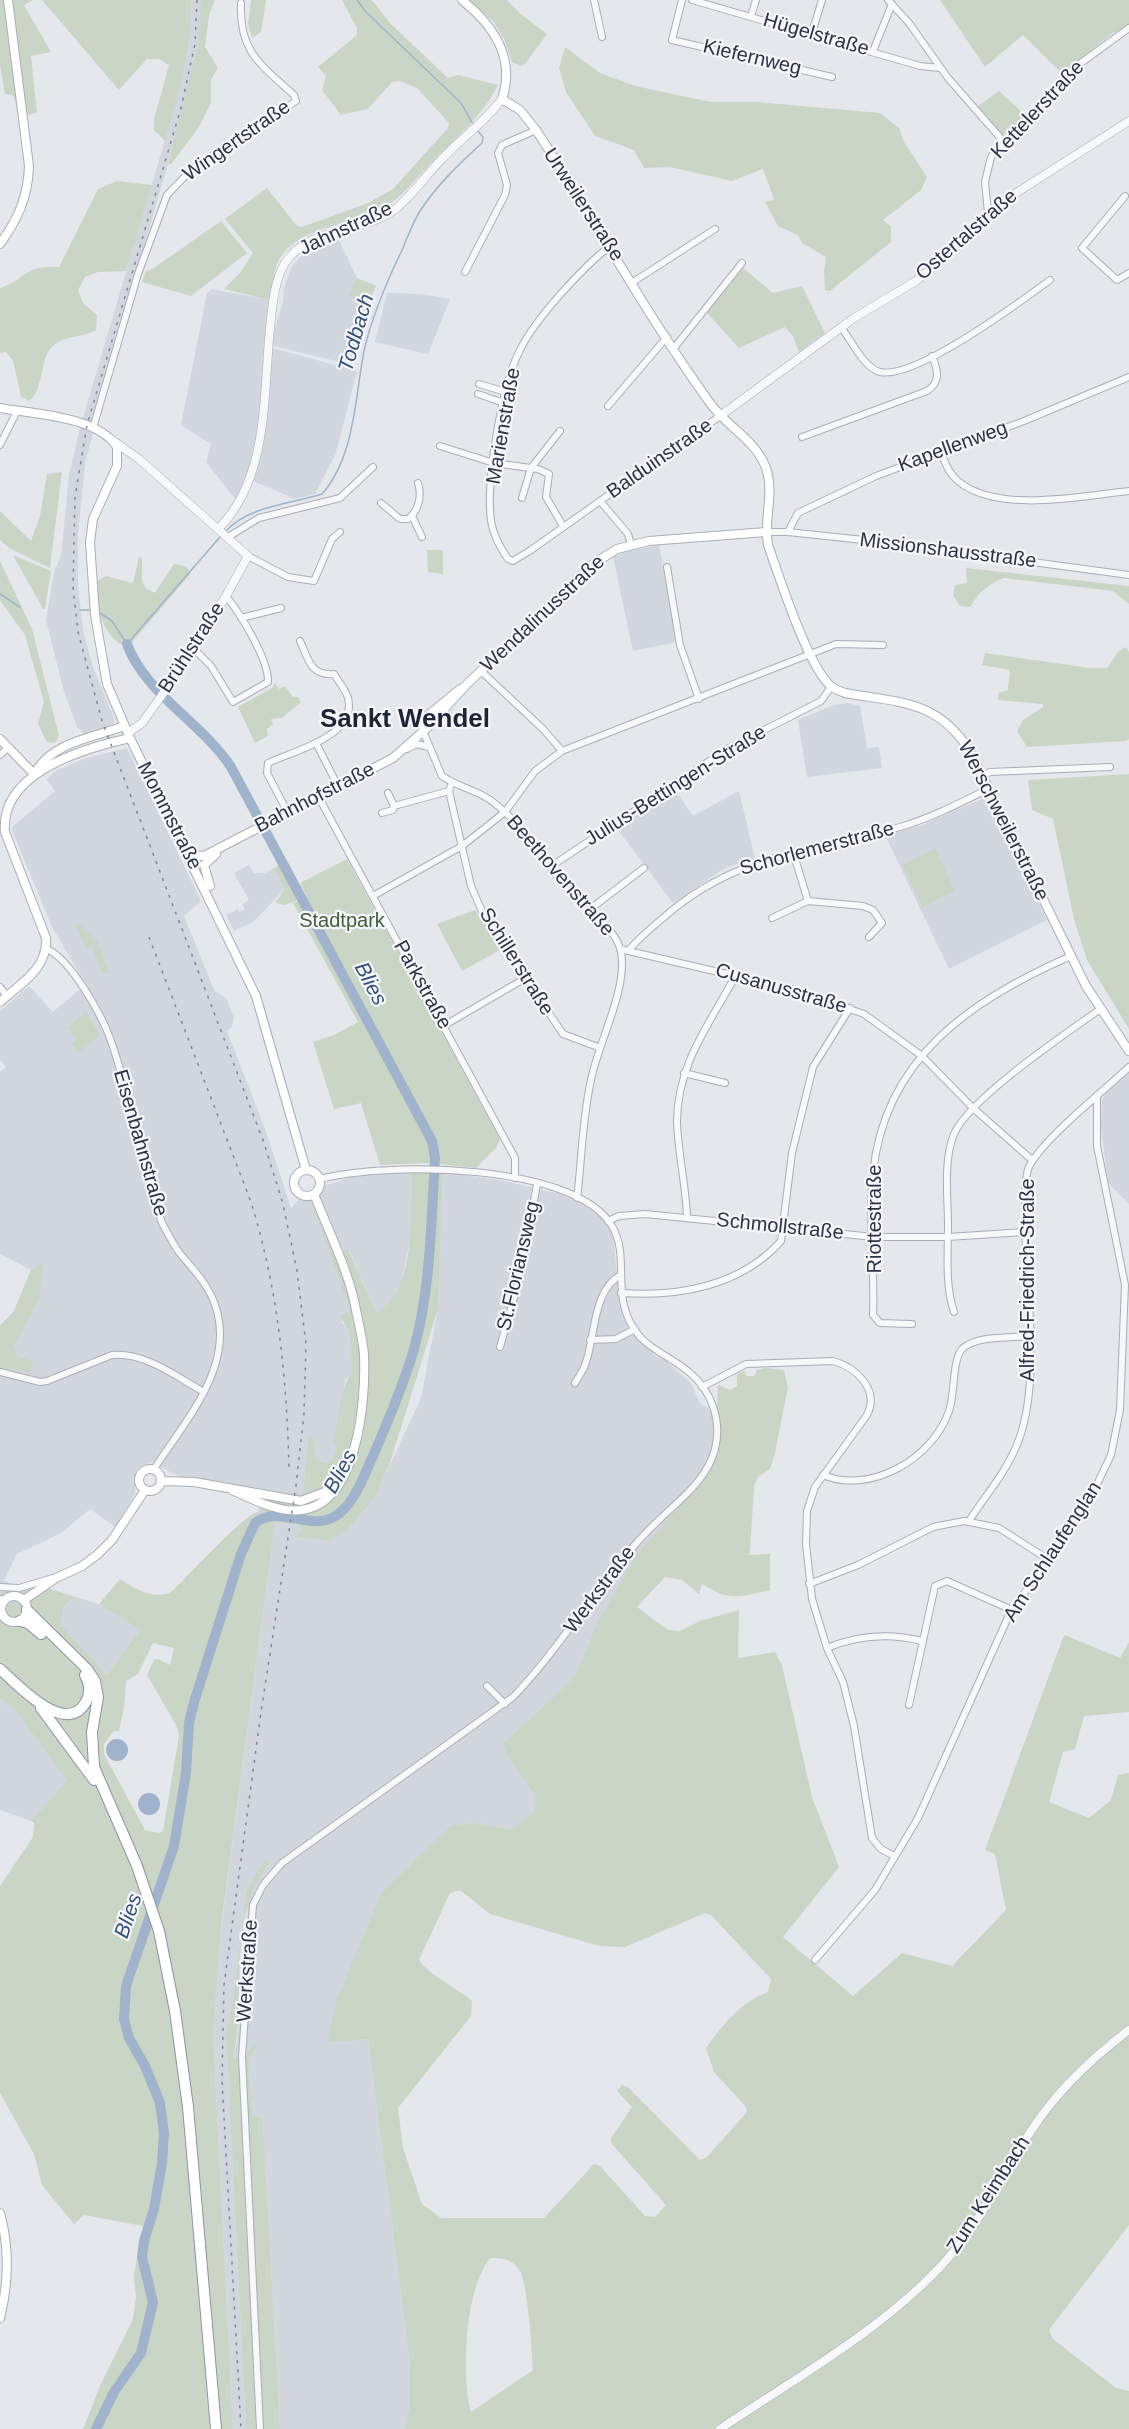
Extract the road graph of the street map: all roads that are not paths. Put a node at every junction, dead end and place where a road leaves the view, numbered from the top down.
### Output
1 (8, 0) edge
2 (462, 0) edge
3 (594, 0) edge
4 (682, 0) edge
5 (692, 0) edge
6 (756, 0) edge
7 (822, 0) edge
8 (890, 2) edge
9 (241, 3) dead end
10 (751, 16) junction
11 (1129, 28) edge
12 (812, 33) junction
13 (602, 37) dead end
14 (873, 51) junction
15 (940, 68) junction
16 (832, 76) dead end
17 (502, 99) junction
18 (1129, 121) edge
19 (536, 130) junction
20 (1004, 142) junction
21 (1125, 196) dead end
22 (988, 213) junction
23 (715, 229) dead end
24 (0, 244) edge
25 (610, 246) junction
26 (742, 263) dead end
27 (465, 272) dead end
28 (1129, 273) edge
29 (1050, 280) dead end
30 (633, 282) junction
31 (842, 327) junction
32 (667, 337) junction
33 (674, 348) junction
34 (932, 356) junction
35 (1129, 377) edge
36 (479, 384) dead end
37 (506, 393) junction
38 (478, 394) dead end
39 (504, 404) junction
40 (608, 406) dead end
41 (0, 408) edge
42 (17, 411) junction
43 (720, 416) junction
44 (93, 428) junction
45 (560, 430) dead end
46 (802, 437) dead end
47 (112, 440) junction
48 (0, 445) edge
49 (440, 446) dead end
50 (940, 450) junction
51 (119, 456) junction
52 (139, 459) junction
53 (494, 463) junction
54 (373, 467) dead end
55 (531, 468) junction
56 (418, 483) dead end
57 (1129, 491) edge
58 (522, 498) dead end
59 (600, 501) junction
60 (381, 503) dead end
61 (412, 516) junction
62 (563, 526) junction
63 (339, 532) dead end
64 (766, 532) junction
65 (788, 532) junction
66 (224, 533) junction
67 (422, 537) dead end
68 (631, 544) junction
69 (248, 556) junction
70 (513, 561) joint
71 (667, 567) dead end
72 (1129, 575) edge
73 (226, 596) junction
74 (281, 608) dead end
75 (241, 618) junction
76 (300, 641) dead end
77 (883, 645) dead end
78 (192, 647) junction
79 (811, 654) junction
80 (481, 671) junction
81 (831, 687) junction
82 (699, 699) junction
83 (423, 731) junction
84 (128, 732) junction
85 (0, 739) edge
86 (316, 743) junction
87 (9, 747) junction
88 (429, 747) junction
89 (562, 751) junction
90 (0, 755) edge
91 (393, 758) junction
92 (1110, 767) dead end
93 (34, 774) junction
94 (982, 776) junction
95 (452, 782) junction
96 (338, 786) junction
97 (988, 789) junction
98 (449, 791) junction
99 (388, 793) dead end
100 (318, 796) junction
101 (394, 806) junction
102 (287, 811) junction
103 (505, 812) junction
104 (382, 813) dead end
105 (237, 837) junction
106 (462, 846) junction
107 (793, 852) junction
108 (188, 855) junction
109 (550, 867) junction
110 (644, 868) dead end
111 (374, 896) junction
112 (808, 901) junction
113 (589, 910) junction
114 (772, 918) dead end
115 (224, 928) junction
116 (869, 937) dead end
117 (46, 949) junction
118 (621, 949) junction
119 (629, 950) junction
120 (1071, 956) junction
121 (736, 975) junction
122 (524, 980) junction
123 (0, 987) edge
124 (4, 999) edge
125 (850, 1008) junction
126 (1099, 1010) junction
127 (445, 1025) junction
128 (598, 1047) junction
129 (1129, 1051) edge
130 (922, 1056) junction
131 (1129, 1067) edge
132 (684, 1073) junction
133 (725, 1083) dead end
134 (1097, 1096) junction
135 (973, 1108) junction
136 (1032, 1160) junction
137 (306, 1170) junction
138 (515, 1178) junction
139 (320, 1179) junction
140 (537, 1184) junction
141 (314, 1194) junction
142 (577, 1198) junction
143 (687, 1218) junction
144 (608, 1221) junction
145 (785, 1230) junction
146 (1025, 1232) junction
147 (874, 1237) junction
148 (948, 1237) junction
149 (621, 1275) junction
150 (621, 1293) junction
151 (954, 1312) dead end
152 (912, 1324) dead end
153 (635, 1329) junction
154 (1029, 1336) junction
155 (590, 1340) junction
156 (500, 1347) dead end
157 (0, 1372) edge
158 (575, 1383) dead end
159 (702, 1387) junction
160 (204, 1392) junction
161 (154, 1469) junction
162 (823, 1475) junction
163 (162, 1481) junction
164 (145, 1490) junction
165 (969, 1521) junction
166 (1047, 1558) junction
167 (56, 1578) junction
168 (809, 1584) junction
169 (0, 1587) edge
170 (2, 1600) edge
171 (26, 1605) junction
172 (1012, 1610) junction
173 (2, 1617) edge
174 (20, 1621) junction
175 (922, 1641) junction
176 (827, 1648) junction
177 (0, 1669) edge
178 (487, 1686) dead end
179 (505, 1704) junction
180 (909, 1705) dead end
181 (116, 1816) junction
182 (894, 1856) junction
183 (815, 1960) dead end
184 (1129, 2030) edge
185 (0, 2213) edge
186 (0, 2318) edge
187 (216, 2429) edge
188 (260, 2429) edge
189 (720, 2429) edge

1 - 24 main road
2 - 17 main road
3 - 13 street
4 - 16 street, Kiefernweg
5 - 10 street, Hügelstraße
6 - 10 street
7 - 12 street
8 - 14 street
8 - 15 street
9 - 44 street, Wingertstraße
10 - 12 street, Hügelstraße
11 - 20 street, Kettelerstraße
12 - 14 street, Hügelstraße
14 - 15 street, Hügelstraße
15 - 20 street
17 - 19 main road, Urweilerstraße
17 - 66 street, Jahnstraße
18 - 22 street, Ostertalstraße
19 - 25 main road, Urweilerstraße
19 - 27 street
20 - 22 street, Kettelerstraße
21 - 28 street
22 - 31 street, Ostertalstraße
23 - 30 street
25 - 30 main road, Urweilerstraße
25 - 37 street, Marienstraße
26 - 33 street
29 - 34 street
30 - 32 main road, Urweilerstraße
31 - 34 street
31 - 43 street, Ostertalstraße
32 - 33 main road, Urweilerstraße
32 - 40 street
33 - 43 main road, Urweilerstraße
34 - 46 street
35 - 50 street, Kapellenweg
36 - 37 street
37 - 39 street, Marienstraße
38 - 39 street
39 - 53 street, Marienstraße
41 - 42 main road
42 - 44 main road
42 - 48 street
43 - 59 street, Balduinstraße
43 - 64 main road, Urweilerstraße
44 - 47 main road
45 - 55 street
47 - 51 main road
47 - 52 street
49 - 53 street
50 - 57 street
50 - 65 street, Kapellenweg
51 - 52 street
51 - 84 main road, Mommstraße
52 - 66 street
53 - 55 street
53 - 70 street, Marienstraße
54 - 66 street
55 - 58 street
55 - 62 street
56 - 61 street
59 - 62 street, Balduinstraße
59 - 68 street, Balduinstraße
60 - 61 street
61 - 67 street
62 - 70 street, Balduinstraße
63 - 69 street
64 - 65 street, Missionshausstraße
64 - 68 main road, Wendalinusstraße
64 - 79 main road
65 - 72 street, Missionshausstraße
66 - 69 street
68 - 80 main road, Wendalinusstraße
69 - 73 street, Brühlstraße
71 - 82 street
73 - 75 street
73 - 78 street, Brühlstraße
74 - 75 street
75 - 78 street
76 - 86 street
77 - 79 street
78 - 84 street, Brühlstraße
79 - 81 main road
79 - 82 street
80 - 83 main road, Wendalinusstraße
80 - 89 street
81 - 94 main road, Werschweilerstraße
81 - 109 street, Julius-Bettingen-Straße
82 - 89 street
83 - 88 street, Beethovenstraße
83 - 91 main road, Bahnhofstraße
84 - 93 main road
84 - 93 main road
84 - 108 main road, Mommstraße
85 - 87 main road
86 - 96 street
86 - 102 street
87 - 90 street
87 - 93 main road
88 - 91 street, Bahnhofstraße
88 - 95 street, Beethovenstraße
89 - 103 street
91 - 96 main road, Bahnhofstraße
92 - 94 street
93 - 117 main road
94 - 97 main road, Werschweilerstraße
95 - 98 street
95 - 103 street, Beethovenstraße
96 - 100 main road, Bahnhofstraße
97 - 107 street, Schorlemerstraße
97 - 120 main road, Werschweilerstraße
98 - 101 street
98 - 106 street, Schillerstraße
99 - 101 street
100 - 102 main road, Bahnhofstraße
100 - 111 street, Parkstraße
101 - 104 street
102 - 105 main road, Bahnhofstraße
103 - 106 street
103 - 109 street, Beethovenstraße
105 - 108 main road, Bahnhofstraße
105 - 115 main road, Bahnhofstraße
106 - 111 street
106 - 122 street, Schillerstraße
107 - 112 street
107 - 119 street, Schorlemerstraße
108 - 115 main road, Mommstraße
109 - 113 street, Beethovenstraße
110 - 113 street
111 - 127 street, Parkstraße
112 - 114 street
112 - 116 street
113 - 118 street, Beethovenstraße
115 - 137 main road, Mommstraße
117 - 124 main road
117 - 160 street, Eisenbahnstraße
118 - 119 street, Cusanusstraße
118 - 128 street, Beethovenstraße
119 - 121 street, Cusanusstraße
120 - 126 main road, Werschweilerstraße
120 - 130 street, Riottestraße
121 - 125 street, Cusanusstraße
121 - 132 street
122 - 127 street
122 - 128 street, Schillerstraße
123 - 124 street
125 - 130 street, Cusanusstraße
125 - 145 street
126 - 129 main road, Werschweilerstraße
126 - 135 street
127 - 138 street, Parkstraße
128 - 142 street, Beethovenstraße
130 - 135 street, Cusanusstraße
130 - 147 street, Riottestraße
131 - 134 street, Alfred-Friedrich-Straße
132 - 133 street
132 - 143 street
134 - 136 street, Alfred-Friedrich-Straße
134 - 166 street, Am Schlaufenglan
135 - 136 street, Cusanusstraße
135 - 148 street
136 - 146 street, Alfred-Friedrich-Straße
137 - 139 main road
137 - 141 main road
138 - 139 street
138 - 140 street
139 - 141 main road
140 - 142 street
140 - 156 street, St.Floriansweg
141 - 163 main road
142 - 144 street
143 - 144 street, Schmollstraße
143 - 145 street, Schmollstraße
144 - 149 street, Werkstraße
145 - 147 street, Schmollstraße
145 - 150 street
146 - 148 street, Schmollstraße
146 - 154 street, Alfred-Friedrich-Straße
147 - 148 street, Schmollstraße
147 - 152 street, Riottestraße
148 - 151 street
149 - 150 street, Werkstraße
149 - 155 street
150 - 153 street, Werkstraße
153 - 155 street
153 - 159 street, Werkstraße
154 - 162 street
154 - 165 street, Alfred-Friedrich-Straße
155 - 158 street
157 - 160 street
159 - 162 street
159 - 179 street, Werkstraße
160 - 161 street, Eisenbahnstraße
161 - 163 main road
161 - 164 main road
162 - 168 street
163 - 164 main road
164 - 167 main road
165 - 166 street
165 - 168 street
166 - 172 street, Am Schlaufenglan
167 - 169 street
167 - 171 main road
168 - 176 street
170 - 171 main road
170 - 173 main road
171 - 174 main road
171 - 181 highway
172 - 175 street
172 - 182 street, Am Schlaufenglan
173 - 174 main road
174 - 177 highway
175 - 176 street
175 - 180 street
176 - 182 street
177 - 181 highway
178 - 179 street
179 - 188 street, Werkstraße
181 - 187 highway
182 - 183 street, Am Schlaufenglan
184 - 189 street, Zum Keimbach
185 - 186 main road

